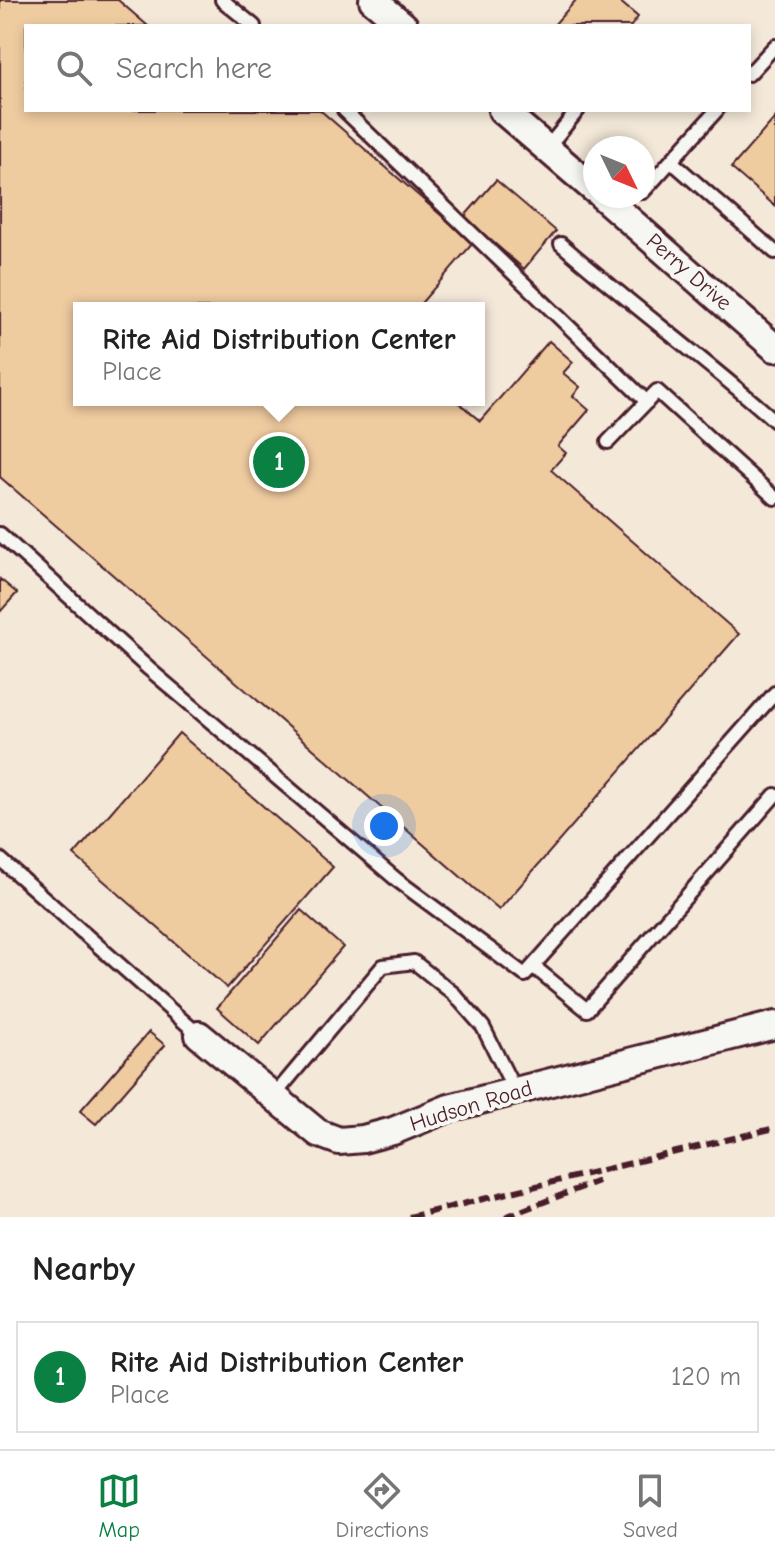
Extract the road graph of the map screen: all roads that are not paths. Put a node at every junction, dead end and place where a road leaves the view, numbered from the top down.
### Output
1 (222, 0) edge
2 (373, 0) edge
3 (252, 24) edge
4 (402, 24) edge
5 (775, 46) edge
6 (751, 72) edge
7 (346, 112) edge
8 (504, 112) edge
9 (576, 112) edge
10 (715, 112) edge
11 (547, 148) junction
12 (671, 161) junction
13 (655, 179) edge
14 (583, 180) edge
15 (642, 208) edge
16 (561, 244) dead end
17 (775, 252) edge
18 (775, 348) edge
19 (647, 402) junction
20 (775, 421) edge
21 (608, 442) dead end
22 (775, 498) edge
23 (0, 534) edge
24 (775, 693) edge
25 (775, 795) edge
26 (0, 859) edge
27 (533, 966) junction
28 (775, 1025) edge
29 (199, 1035) joint
30 (515, 1091) junction
31 (272, 1097) junction

1 - 3 lane
2 - 4 street
5 - 6 lane
7 - 19 lane
8 - 11 street
9 - 11 lane
10 - 12 lane
11 - 14 street
12 - 13 lane
12 - 17 lane
15 - 18 street, Perry Drive
16 - 20 lane
19 - 21 lane
19 - 22 lane
23 - 27 lane
24 - 27 lane
25 - 27 lane
26 - 29 lane
28 - 30 street, Hudson Road
29 - 31 street, Hudson Road
30 - 31 street, Hudson Road
30 - 31 lane

